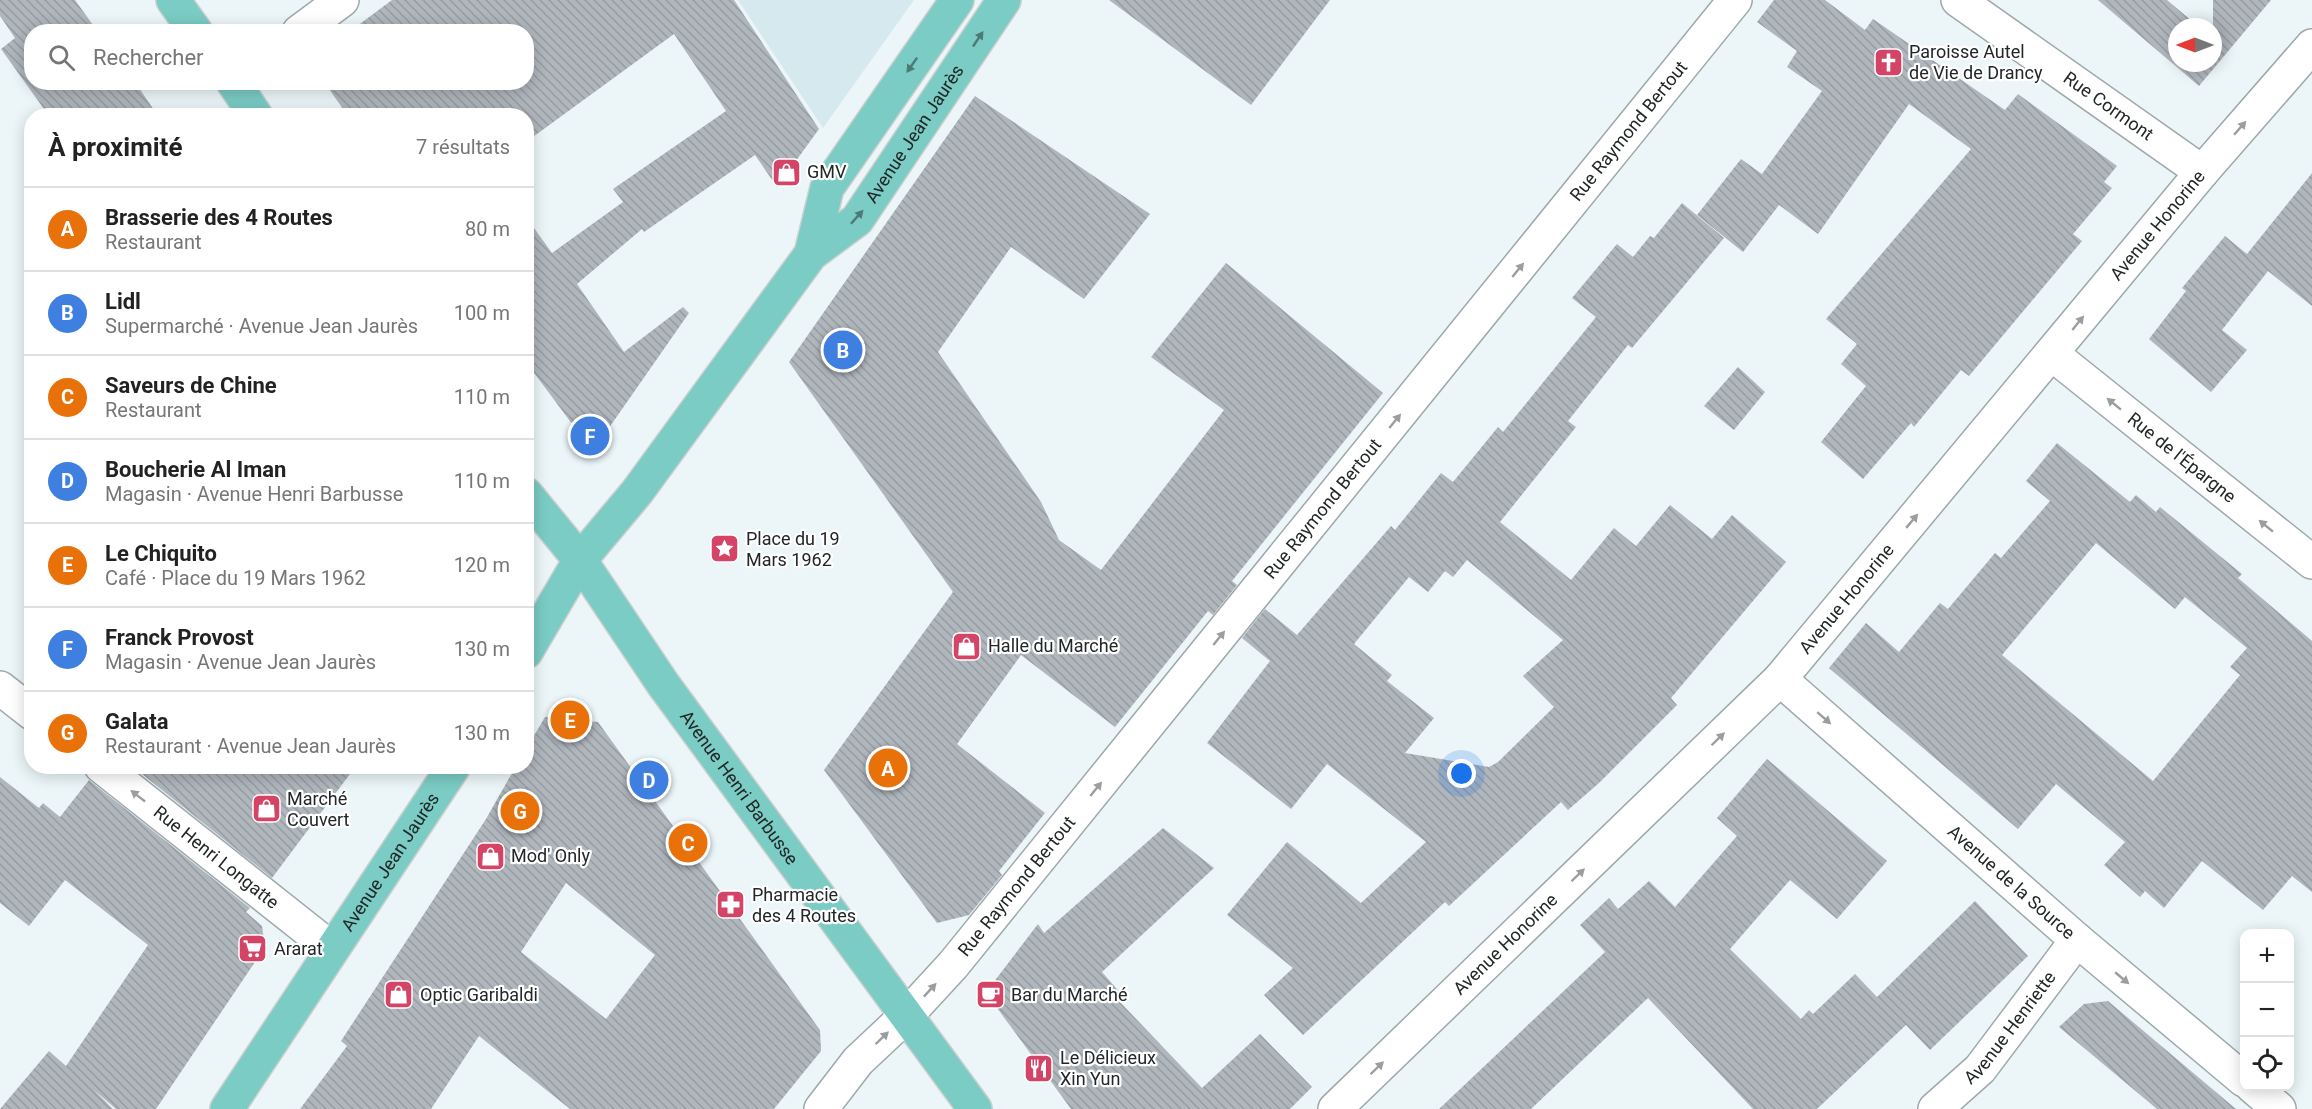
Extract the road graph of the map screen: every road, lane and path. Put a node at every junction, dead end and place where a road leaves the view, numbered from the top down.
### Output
1 (173, 0) edge
2 (342, 0) edge
3 (957, 0) edge
4 (1004, 0) edge
5 (1735, 0) edge
6 (1958, 0) edge
7 (190, 24) edge
8 (310, 24) edge
9 (2312, 46) edge
10 (238, 90) edge
11 (251, 108) edge
12 (2202, 171) junction
13 (811, 254) junction
14 (2052, 354) junction
15 (534, 504) edge
16 (580, 560) junction
17 (2312, 562) edge
18 (534, 638) edge
19 (1780, 679) junction
20 (0, 688) edge
21 (24, 706) edge
22 (111, 774) edge
23 (449, 774) edge
24 (2077, 940) junction
25 (332, 949) junction
26 (907, 1015) junction
27 (2240, 1077) edge
28 (2258, 1091) edge
29 (227, 1109) edge
30 (821, 1109) edge
31 (975, 1109) edge
32 (1335, 1109) edge
33 (1935, 1109) edge
34 (2279, 1109) edge

1 - 7 main road
2 - 8 street
3 -> 13 main road, Avenue Jean Jaurès
13 -> 4 main road, Avenue Jean Jaurès
26 -> 5 street, Rue Raymond Bertout
6 - 12 street, Rue Cormont
12 -> 9 street, Avenue Honorine
10 - 11 main road
14 -> 12 street, Avenue Honorine
13 - 16 main road, Avenue Jean Jaurès
17 -> 14 street, Rue de l'Épargne
19 -> 14 street, Avenue Honorine
15 - 16 main road, Avenue Henri Barbusse
16 - 18 main road
16 - 26 main road, Avenue Henri Barbusse
19 -> 24 street, Avenue de la Source
32 -> 19 street, Avenue Honorine
20 - 21 street
25 -> 22 street, Rue Henri Longatte
23 - 25 main road, Avenue Jean Jaurès
24 -> 27 street, Avenue de la Source
24 - 33 street, Avenue Henriette
25 - 29 main road, Avenue Jean Jaurès
30 -> 26 street, Rue Raymond Bertout
26 - 31 main road, Avenue Henri Barbusse
28 - 34 street

